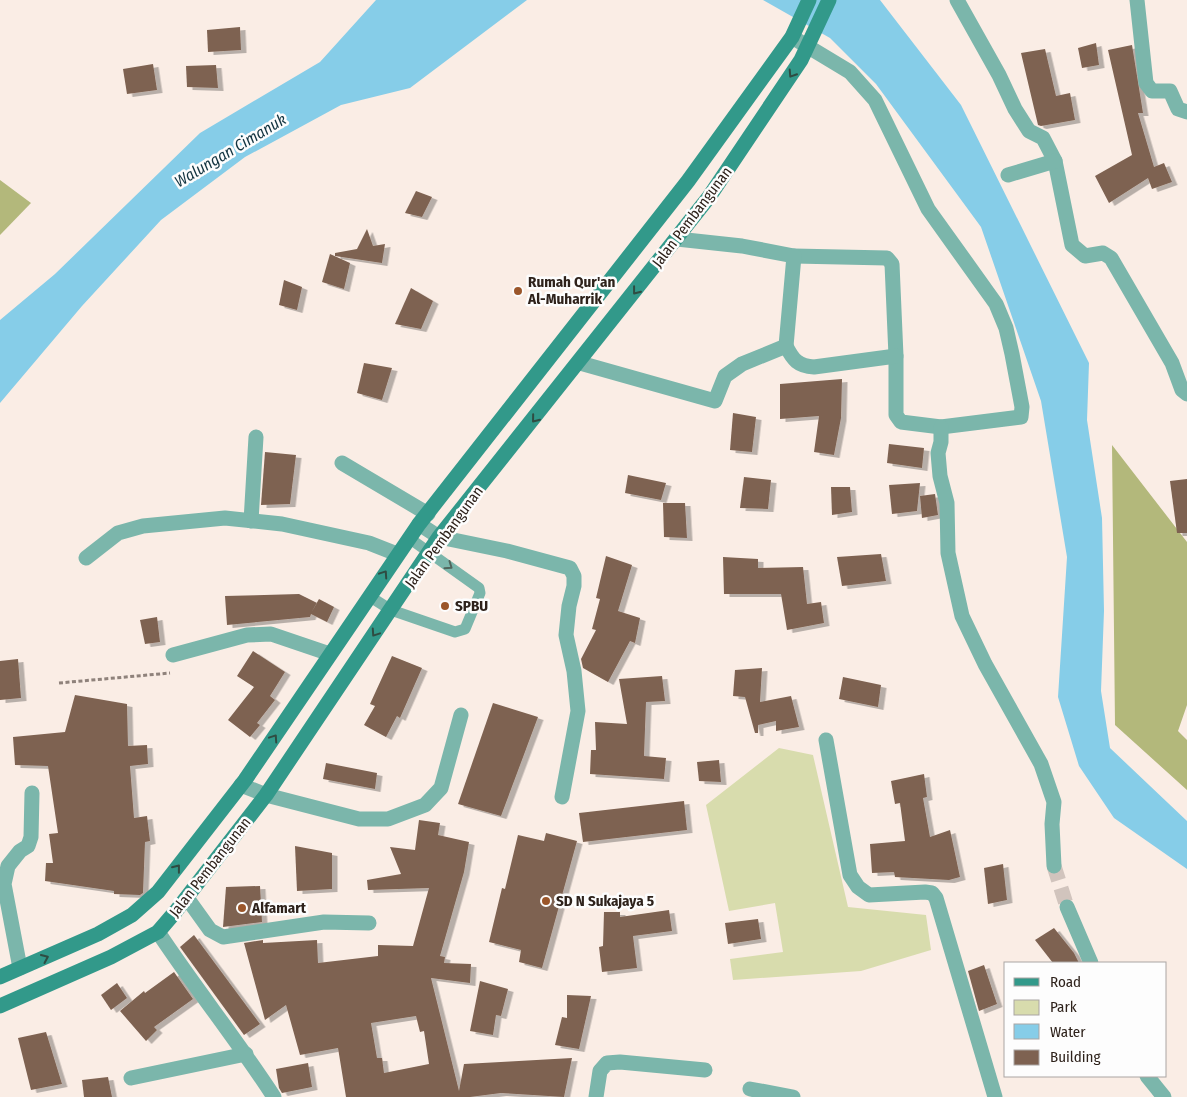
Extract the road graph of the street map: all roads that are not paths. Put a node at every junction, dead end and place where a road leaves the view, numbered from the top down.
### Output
1 (809, 0) edge
2 (829, 0) edge
3 (957, 0) edge
4 (1137, 0) edge
5 (795, 30) junction
6 (808, 45) junction
7 (1187, 112) edge
8 (1055, 161) junction
9 (1008, 175) dead end
10 (677, 239) junction
11 (794, 256) junction
12 (786, 346) junction
13 (896, 356) junction
14 (580, 363) junction
15 (1187, 394) edge
16 (941, 427) junction
17 (256, 437) dead end
18 (342, 463) dead end
19 (424, 519) junction
20 (251, 521) junction
21 (440, 537) junction
22 (409, 538) junction
23 (429, 552) junction
24 (397, 554) junction
25 (86, 558) dead end
26 (369, 596) junction
27 (391, 610) junction
28 (330, 654) junction
29 (173, 655) road end
30 (461, 714) dead end
31 (826, 740) dead end
32 (241, 785) junction
33 (32, 793) dead end
34 (266, 795) junction
35 (562, 797) dead end
36 (1054, 866) tunnel mouth
37 (187, 898) junction
38 (1067, 907) tunnel mouth
39 (369, 923) dead end
40 (158, 932) junction
41 (1091, 962) edge
42 (20, 968) junction
43 (0, 977) edge
44 (0, 1006) edge
45 (246, 1054) junction
46 (705, 1070) dead end
47 (1148, 1077) edge
48 (132, 1078) dead end
49 (750, 1089) dead end
50 (274, 1097) edge
51 (596, 1097) edge
52 (793, 1097) edge
53 (995, 1097) edge
54 (1164, 1097) edge

1 - 5 main road, Jalan Pembangunan
2 - 6 main road, Jalan Pembangunan
3 - 8 street
4 - 7 street
5 - 6 street
5 - 19 main road, Jalan Pembangunan
6 -> 10 main road, Jalan Pembangunan
6 - 16 street
8 - 9 street
8 - 15 street
10 - 11 street
10 -> 14 main road, Jalan Pembangunan
11 - 12 street
11 - 13 street
12 - 13 street
12 - 14 street
13 - 16 street
14 -> 21 main road, Jalan Pembangunan
16 - 36 street
17 - 20 street
18 - 19 street
19 - 21 street
19 - 22 main road, Jalan Pembangunan
20 - 24 street
20 - 25 street
21 - 23 main road, Jalan Pembangunan
21 - 35 street
22 - 23 lane
22 - 24 main road, Jalan Pembangunan
23 - 27 main road, Jalan Pembangunan
23 -> 27 lane
26 -> 24 main road, Jalan Pembangunan
26 - 27 lane
26 - 28 main road, Jalan Pembangunan
27 -> 34 main road, Jalan Pembangunan
28 - 29 street
32 -> 28 main road, Jalan Pembangunan
30 - 34 street
31 - 53 street
32 - 34 street
42 -> 32 main road, Jalan Pembangunan
33 - 42 street
34 - 37 main road, Jalan Pembangunan
37 - 39 street
37 - 40 main road, Jalan Pembangunan
38 - 41 street
40 - 44 main road, Jalan Pembangunan
40 - 45 street
42 - 43 main road, Jalan Pembangunan
45 - 48 street
45 - 50 street
46 - 51 street
47 - 54 street
49 - 52 street

